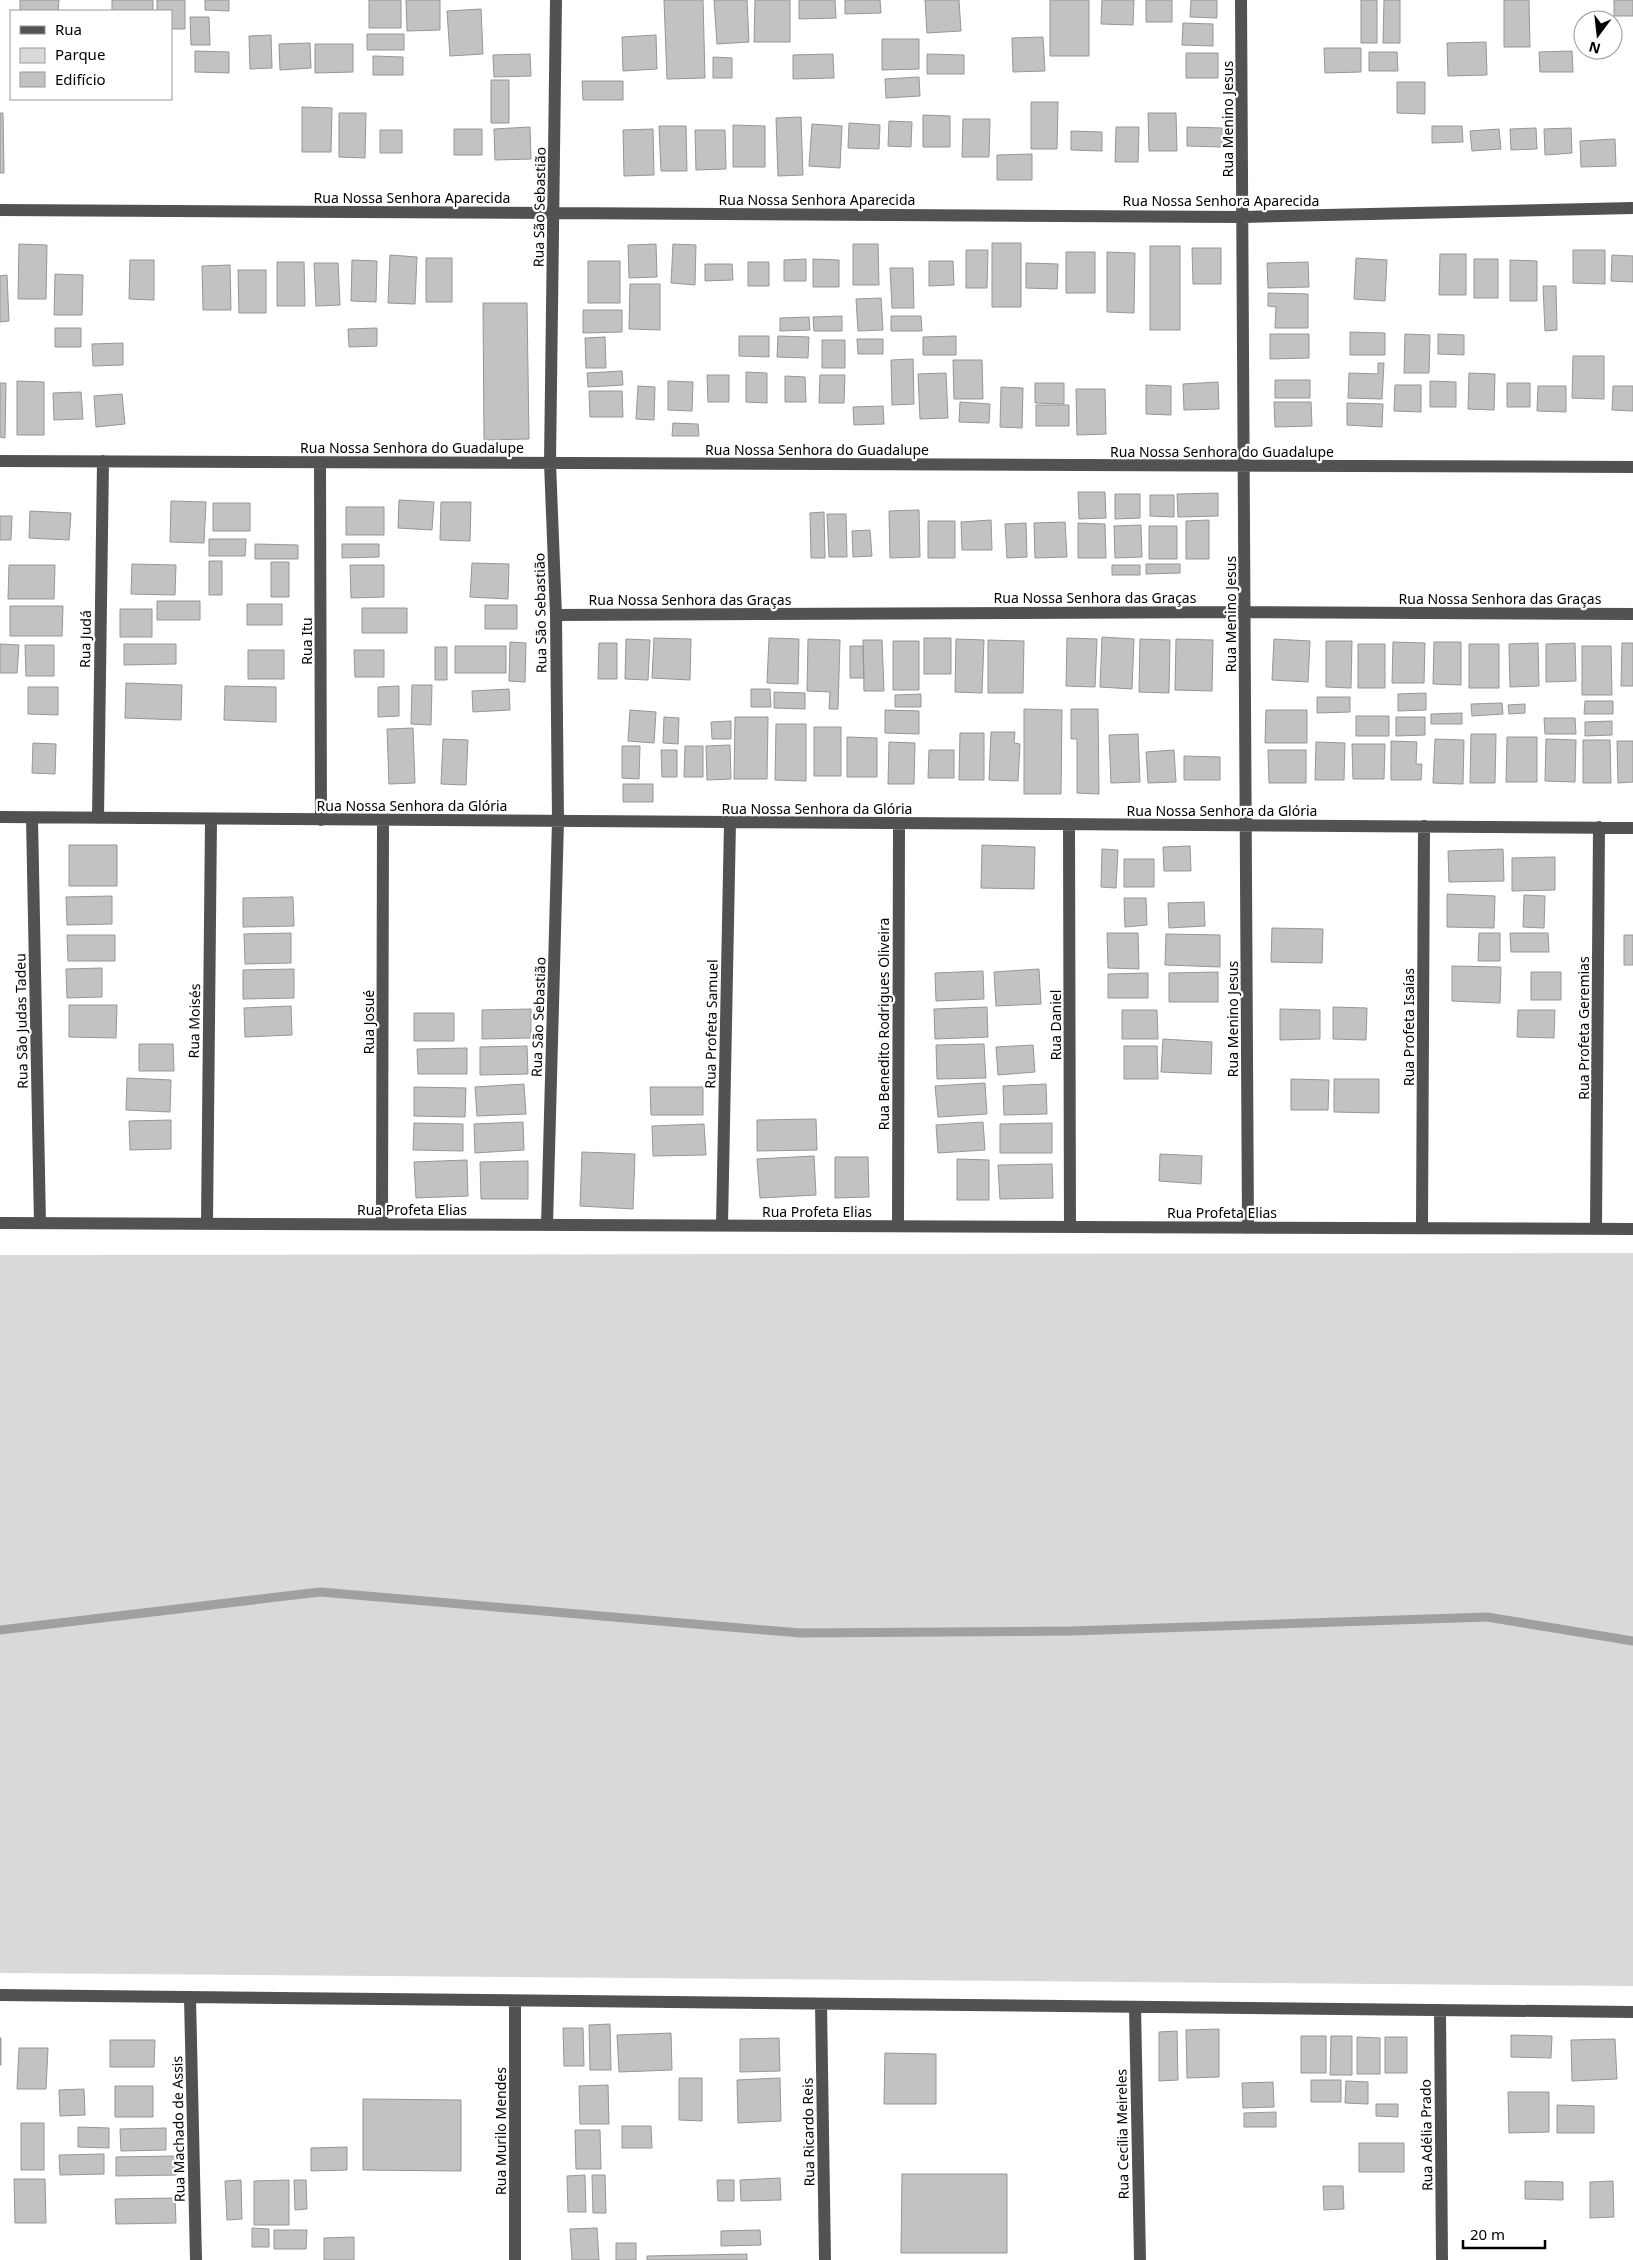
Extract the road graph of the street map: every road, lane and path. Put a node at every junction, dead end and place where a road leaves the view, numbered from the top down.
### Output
1 (556, 0) edge
2 (1241, 0) edge
3 (1633, 208) edge
4 (0, 210) edge
5 (554, 213) junction
6 (1242, 217) junction
7 (0, 461) edge
8 (103, 461) junction
9 (320, 462) junction
10 (550, 463) junction
11 (1244, 466) junction
12 (1633, 467) edge
13 (1244, 612) junction
14 (1633, 614) edge
15 (556, 615) junction
16 (0, 817) edge
17 (32, 818) junction
18 (98, 818) junction
19 (211, 819) junction
20 (321, 820) junction
21 (384, 820) junction
22 (558, 821) junction
23 (730, 822) junction
24 (898, 823) junction
25 (1069, 824) junction
26 (1246, 825) junction
27 (1424, 826) junction
28 (1599, 827) junction
29 (1633, 828) edge
30 (0, 1223) edge
31 (40, 1223) junction
32 (207, 1224) junction
33 (382, 1224) junction
34 (547, 1225) junction
35 (722, 1225) junction
36 (898, 1226) junction
37 (1070, 1227) junction
38 (1248, 1228) junction
39 (1422, 1228) junction
40 (1596, 1229) junction
41 (1633, 1229) edge
42 (0, 1995) edge
43 (190, 1998) junction
44 (515, 2001) junction
45 (821, 2004) junction
46 (1135, 2007) junction
47 (1440, 2010) junction
48 (1633, 2012) edge
49 (196, 2260) edge
50 (515, 2260) edge
51 (825, 2260) edge
52 (1140, 2260) edge
53 (1442, 2260) edge

1 - 5 street, Rua São Sebastião
2 - 6 street, Rua Menino Jesus
3 - 6 street, Rua Nossa Senhora Aparecida
4 - 5 street, Rua Nossa Senhora Aparecida
5 - 6 street, Rua Nossa Senhora Aparecida
5 - 10 street, Rua São Sebastião
6 - 11 street, Rua Menino Jesus
7 - 8 street, Rua Nossa Senhora do Guadalupe
8 - 9 street, Rua Nossa Senhora do Guadalupe
8 - 18 street, Rua Judá
9 - 10 street, Rua Nossa Senhora do Guadalupe
9 - 20 street, Rua Itu
10 - 11 street, Rua Nossa Senhora do Guadalupe
10 - 15 street, Rua São Sebastião
11 - 12 street, Rua Nossa Senhora do Guadalupe
11 - 13 street, Rua Menino Jesus
13 - 14 street, Rua Nossa Senhora das Graças
13 - 15 street, Rua Nossa Senhora das Graças
13 - 26 street, Rua Menino Jesus
15 - 22 street, Rua São Sebastião
16 - 17 street, Rua Nossa Senhora da Glória
17 - 18 street, Rua Nossa Senhora da Glória
17 - 31 street, Rua São Judas Tadeu
18 - 19 street, Rua Nossa Senhora da Glória
19 - 20 street, Rua Nossa Senhora da Glória
19 - 32 street, Rua Moisés
20 - 21 street, Rua Nossa Senhora da Glória
21 - 22 street, Rua Nossa Senhora da Glória
21 - 33 street, Rua Josué
22 - 23 street, Rua Nossa Senhora da Glória
22 - 34 street, Rua São Sebastião
23 - 24 street, Rua Nossa Senhora da Glória
23 - 35 street, Rua Profeta Samuel
24 - 25 street, Rua Nossa Senhora da Glória
24 - 36 street, Rua Benedito Rodrigues Oliveira
25 - 26 street, Rua Nossa Senhora da Glória
25 - 37 street, Rua Daniel
26 - 27 street, Rua Nossa Senhora da Glória
26 - 38 street, Rua Menino Jesus
27 - 28 street, Rua Nossa Senhora da Glória
27 - 39 street, Rua Profeta Isaías
28 - 29 street, Rua Nossa Senhora da Glória
28 - 40 street, Rua Profeta Geremias
30 - 31 street, Rua Profeta Elias
31 - 32 street, Rua Profeta Elias
32 - 33 street, Rua Profeta Elias
33 - 34 street, Rua Profeta Elias
34 - 35 street, Rua Profeta Elias
35 - 36 street, Rua Profeta Elias
36 - 37 street, Rua Profeta Elias
37 - 38 street, Rua Profeta Elias
38 - 39 street, Rua Profeta Elias
39 - 40 street, Rua Profeta Elias
40 - 41 street, Rua Profeta Elias
42 - 43 street
43 - 44 street
43 - 49 street, Rua Machado de Assis
44 - 45 street
44 - 50 street, Rua Murilo Mendes
45 - 46 street
45 - 51 street, Rua Ricardo Reis
46 - 47 street
46 - 52 street, Rua Cecília Meireles
47 - 48 street
47 - 53 street, Rua Adélia Prado

